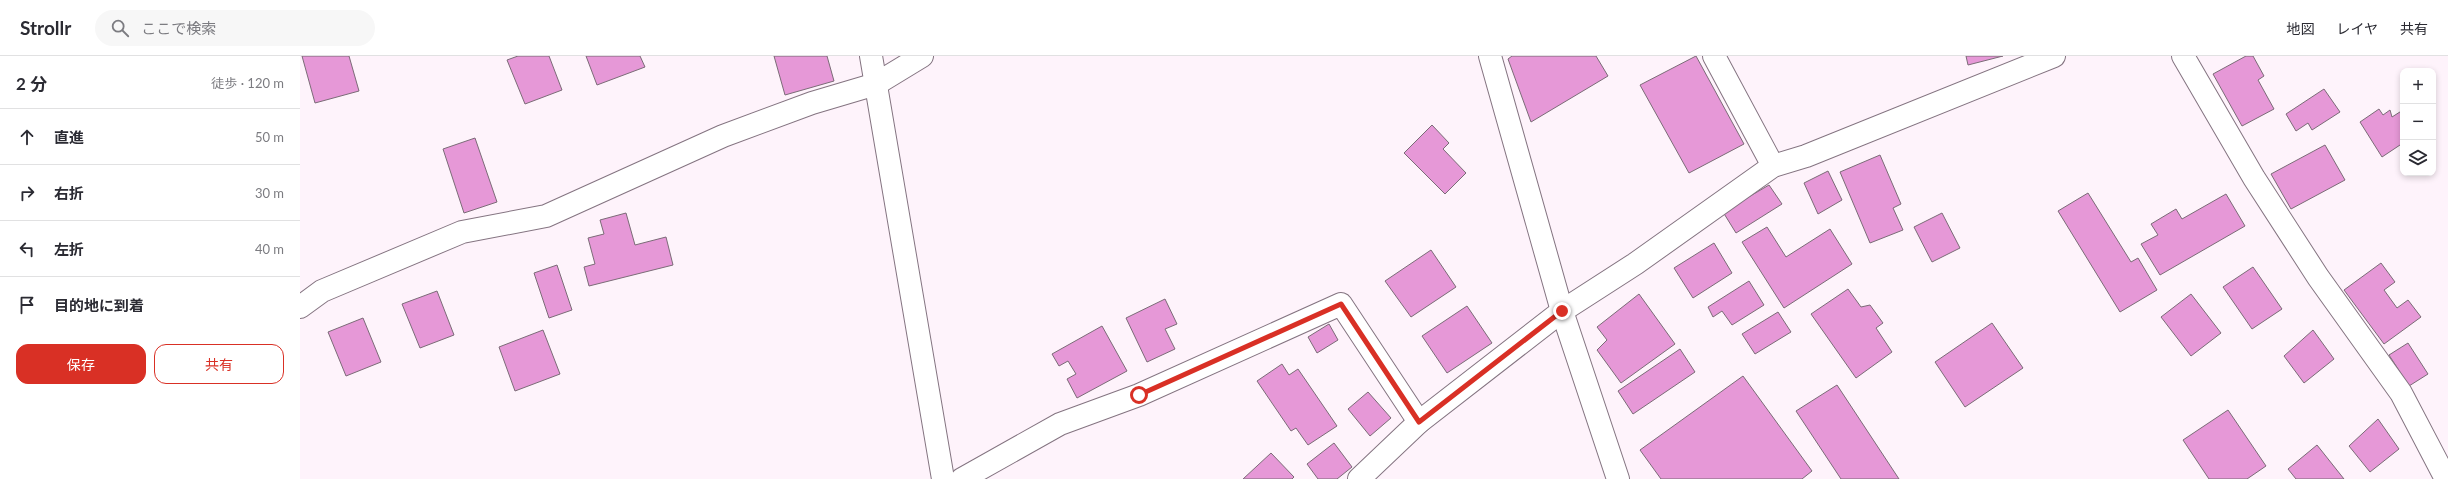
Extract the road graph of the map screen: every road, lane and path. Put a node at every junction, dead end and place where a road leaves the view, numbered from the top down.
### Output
1 (871, 56) edge
2 (922, 56) edge
3 (1490, 56) edge
4 (1714, 56) edge
5 (2054, 56) edge
6 (2183, 56) edge
7 (876, 84) junction
8 (1773, 166) junction
9 (300, 307) edge
10 (1562, 311) junction
11 (1419, 422) junction
12 (943, 479) edge
13 (962, 479) edge
14 (1359, 479) edge
15 (1618, 479) edge
16 (2446, 479) edge

1 - 7 street
2 - 7 street
3 - 10 street
4 - 8 street
5 - 8 street
6 - 16 street
7 - 9 street
7 - 12 street
8 - 10 street
10 - 11 street
10 - 15 street
11 - 13 street
11 - 14 street

